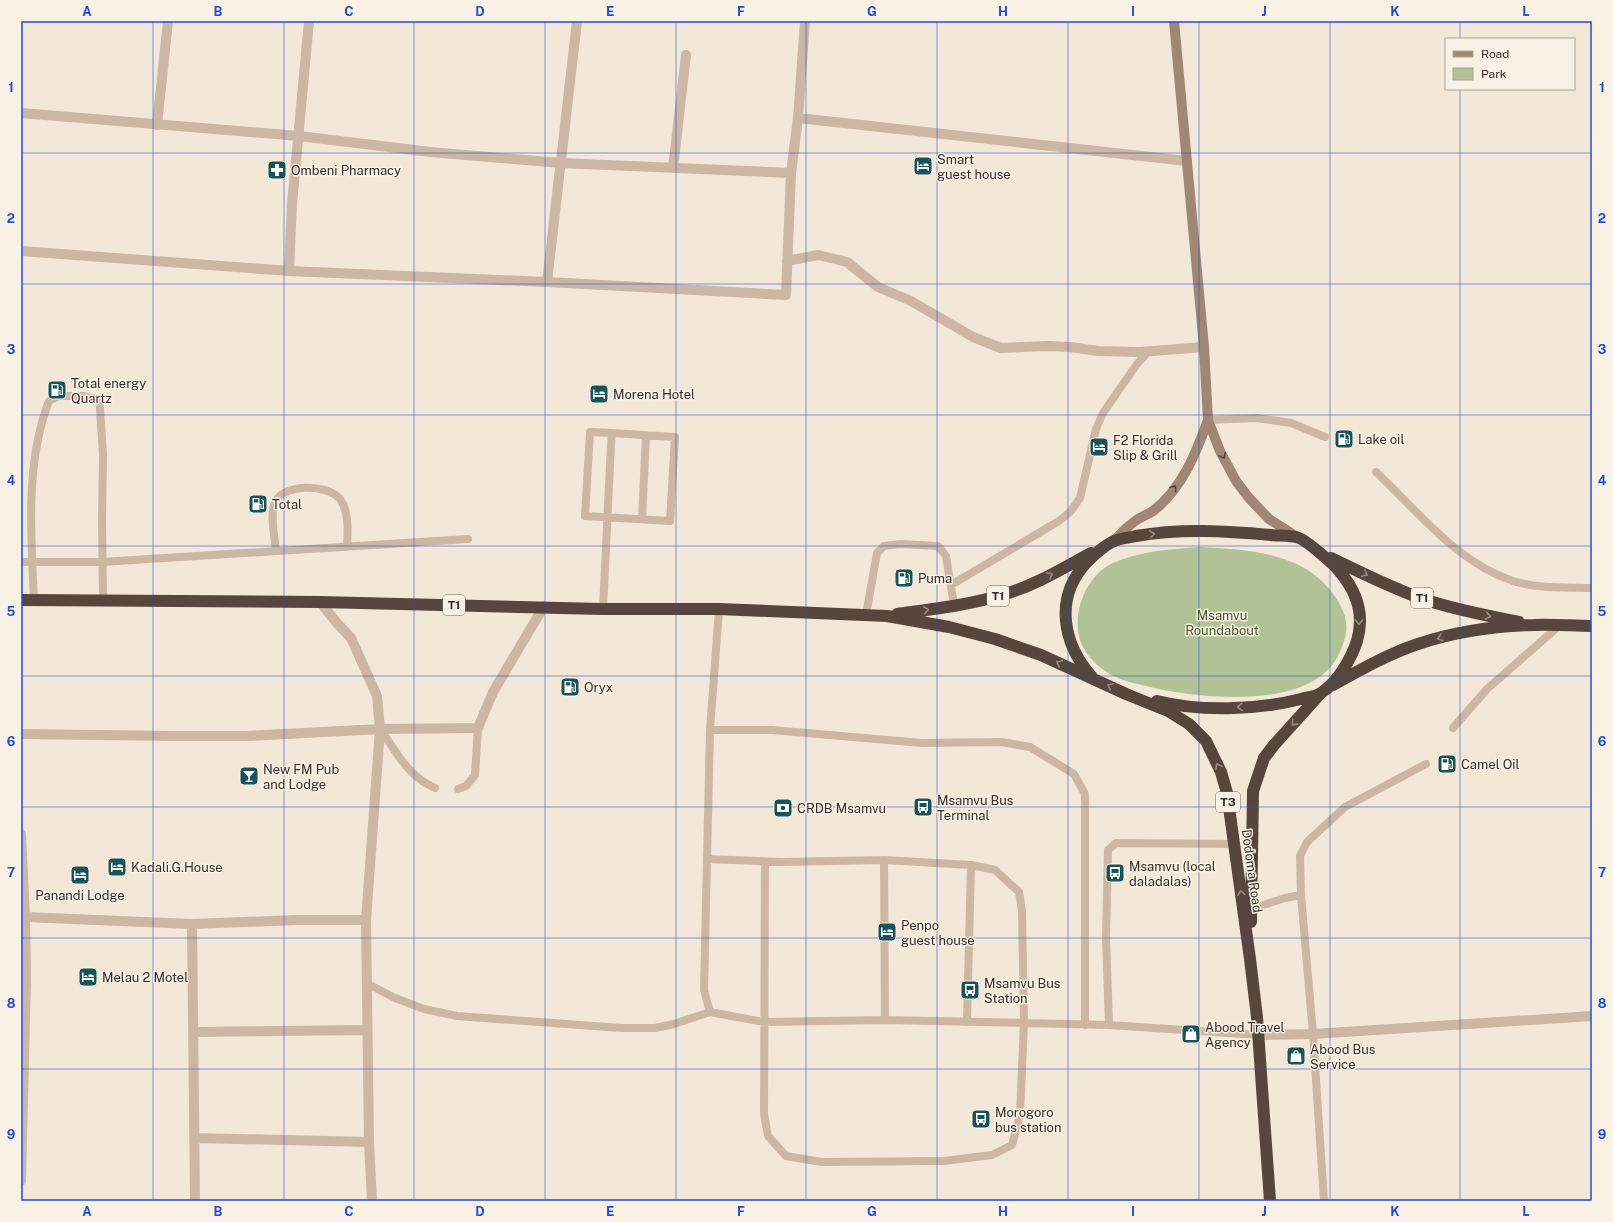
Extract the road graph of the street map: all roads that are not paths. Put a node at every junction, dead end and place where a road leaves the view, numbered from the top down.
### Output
1 (168, 21) edge
2 (309, 21) edge
3 (576, 21) edge
4 (805, 21) edge
5 (1174, 21) edge
6 (686, 55) dead end
7 (21, 113) edge
8 (798, 118) junction
9 (157, 125) junction
10 (299, 136) junction
11 (1187, 161) junction
12 (561, 163) junction
13 (672, 168) junction
14 (791, 173) junction
15 (21, 251) edge
16 (787, 261) junction
17 (289, 271) junction
18 (547, 282) junction
19 (1204, 348) junction
20 (1149, 352) junction
21 (1208, 420) junction
22 (612, 433) junction
23 (646, 435) junction
24 (1325, 437) dead end
25 (1376, 472) dead end
26 (608, 517) junction
27 (642, 519) junction
28 (1299, 538) junction
29 (468, 539) dead end
30 (1114, 541) junction
31 (347, 547) junction
32 (1099, 549) junction
33 (276, 551) junction
34 (1317, 551) junction
35 (32, 561) junction
36 (21, 562) edge
37 (102, 562) junction
38 (952, 585) junction
39 (1592, 588) edge
40 (21, 600) edge
41 (34, 601) junction
42 (103, 601) junction
43 (320, 602) junction
44 (544, 606) junction
45 (954, 606) junction
46 (603, 609) junction
47 (719, 609) junction
48 (866, 615) junction
49 (887, 616) junction
50 (1534, 625) junction
51 (1560, 625) junction
52 (1592, 626) edge
53 (1094, 679) junction
54 (1323, 692) junction
55 (1126, 694) junction
56 (478, 728) junction
57 (1453, 728) dead end
58 (380, 729) junction
59 (710, 730) junction
60 (21, 734) edge
61 (1426, 764) dead end
62 (435, 788) dead end
63 (458, 789) dead end
64 (21, 834) edge
65 (1234, 844) junction
66 (707, 859) junction
67 (884, 860) junction
68 (765, 862) junction
69 (971, 865) junction
70 (1301, 895) junction
71 (1251, 909) junction
72 (23, 917) edge
73 (366, 920) junction
74 (192, 924) junction
75 (1250, 960) junction
76 (366, 983) junction
77 (710, 1012) junction
78 (1592, 1016) edge
79 (885, 1020) junction
80 (764, 1022) junction
81 (967, 1022) junction
82 (1024, 1023) junction
83 (1085, 1025) junction
84 (1109, 1025) junction
85 (367, 1030) junction
86 (193, 1032) junction
87 (1313, 1034) junction
88 (1259, 1035) junction
89 (195, 1138) junction
90 (369, 1142) junction
91 (21, 1182) edge
92 (195, 1201) edge
93 (372, 1201) edge
94 (1270, 1201) edge
95 (1324, 1201) edge

1 - 9 street
2 - 10 street
3 - 12 street
4 - 8 street
5 - 11 main road
6 - 13 street
7 - 9 street
8 - 11 street
8 - 14 street
9 - 10 street
10 - 12 street
10 - 17 street
11 - 19 main road
12 - 13 street
12 - 18 street
13 - 14 street
14 - 16 street
15 - 17 street
16 - 18 street
16 - 20 street
17 - 18 street
19 - 20 street
19 - 21 main road
20 - 38 lane
21 - 24 lane
21 -> 28 main road
30 -> 21 main road
22 - 23 lane
22 - 26 lane
22 - 26 lane
23 - 27 lane
23 - 27 lane
25 - 39 lane
26 - 27 lane
26 - 46 lane
30 -> 28 highway, T1
28 - 34 highway, T1
29 - 31 lane
30 - 32 highway, T1
31 - 33 lane
31 - 33 lane
45 -> 32 highway, T1
32 - 53 highway, T1
33 - 37 lane
34 -> 50 highway, T1
34 -> 54 highway, T1
35 - 36 lane
35 - 37 lane
35 - 37 lane
35 - 41 lane
37 - 42 lane
38 - 45 lane
38 - 48 lane
40 - 41 highway, T1
41 - 42 highway, T1
42 - 43 highway, T1
43 - 44 highway, T1
43 - 58 street
44 - 46 highway, T1
44 - 56 street
49 -> 45 highway, T1
46 - 47 highway, T1
47 - 48 highway, T1
47 - 59 lane
48 - 49 highway, T1
53 -> 49 highway, T1
50 - 51 highway, T1
50 -> 54 highway, T1
51 - 52 highway, T1
51 - 57 lane
55 -> 53 highway, T1
54 -> 55 highway, T1
54 -> 71 highway, Dodoma Road / T3
65 -> 55 highway, Dodoma Road / T3
56 - 58 street
56 - 63 lane
58 - 60 street
58 - 62 lane
58 - 73 street
59 - 66 lane
59 - 83 lane
61 - 70 lane
64 - 72 street
75 -> 65 highway, Dodoma Road / T3
65 - 84 lane
66 - 68 lane
66 - 77 lane
67 - 68 lane
67 - 69 lane
67 - 79 lane
68 - 80 lane
69 - 81 lane
69 - 82 lane
70 - 71 lane
70 - 87 lane
71 - 75 highway, Dodoma Road / T3
72 - 74 street
72 - 91 street
73 - 74 street
73 - 76 street
74 - 86 street
75 - 88 highway, Dodoma Road / T3
76 - 77 lane
76 - 85 street
77 - 80 lane
78 - 87 street
79 - 80 lane
79 - 81 lane
80 - 82 lane
81 - 82 lane
82 - 83 lane
83 - 84 lane
84 - 88 lane
85 - 86 street
85 - 90 street
86 - 89 street
87 - 88 street
87 - 95 lane
88 - 94 highway, Dodoma Road / T3
89 - 90 street
89 - 92 street
90 - 93 street

